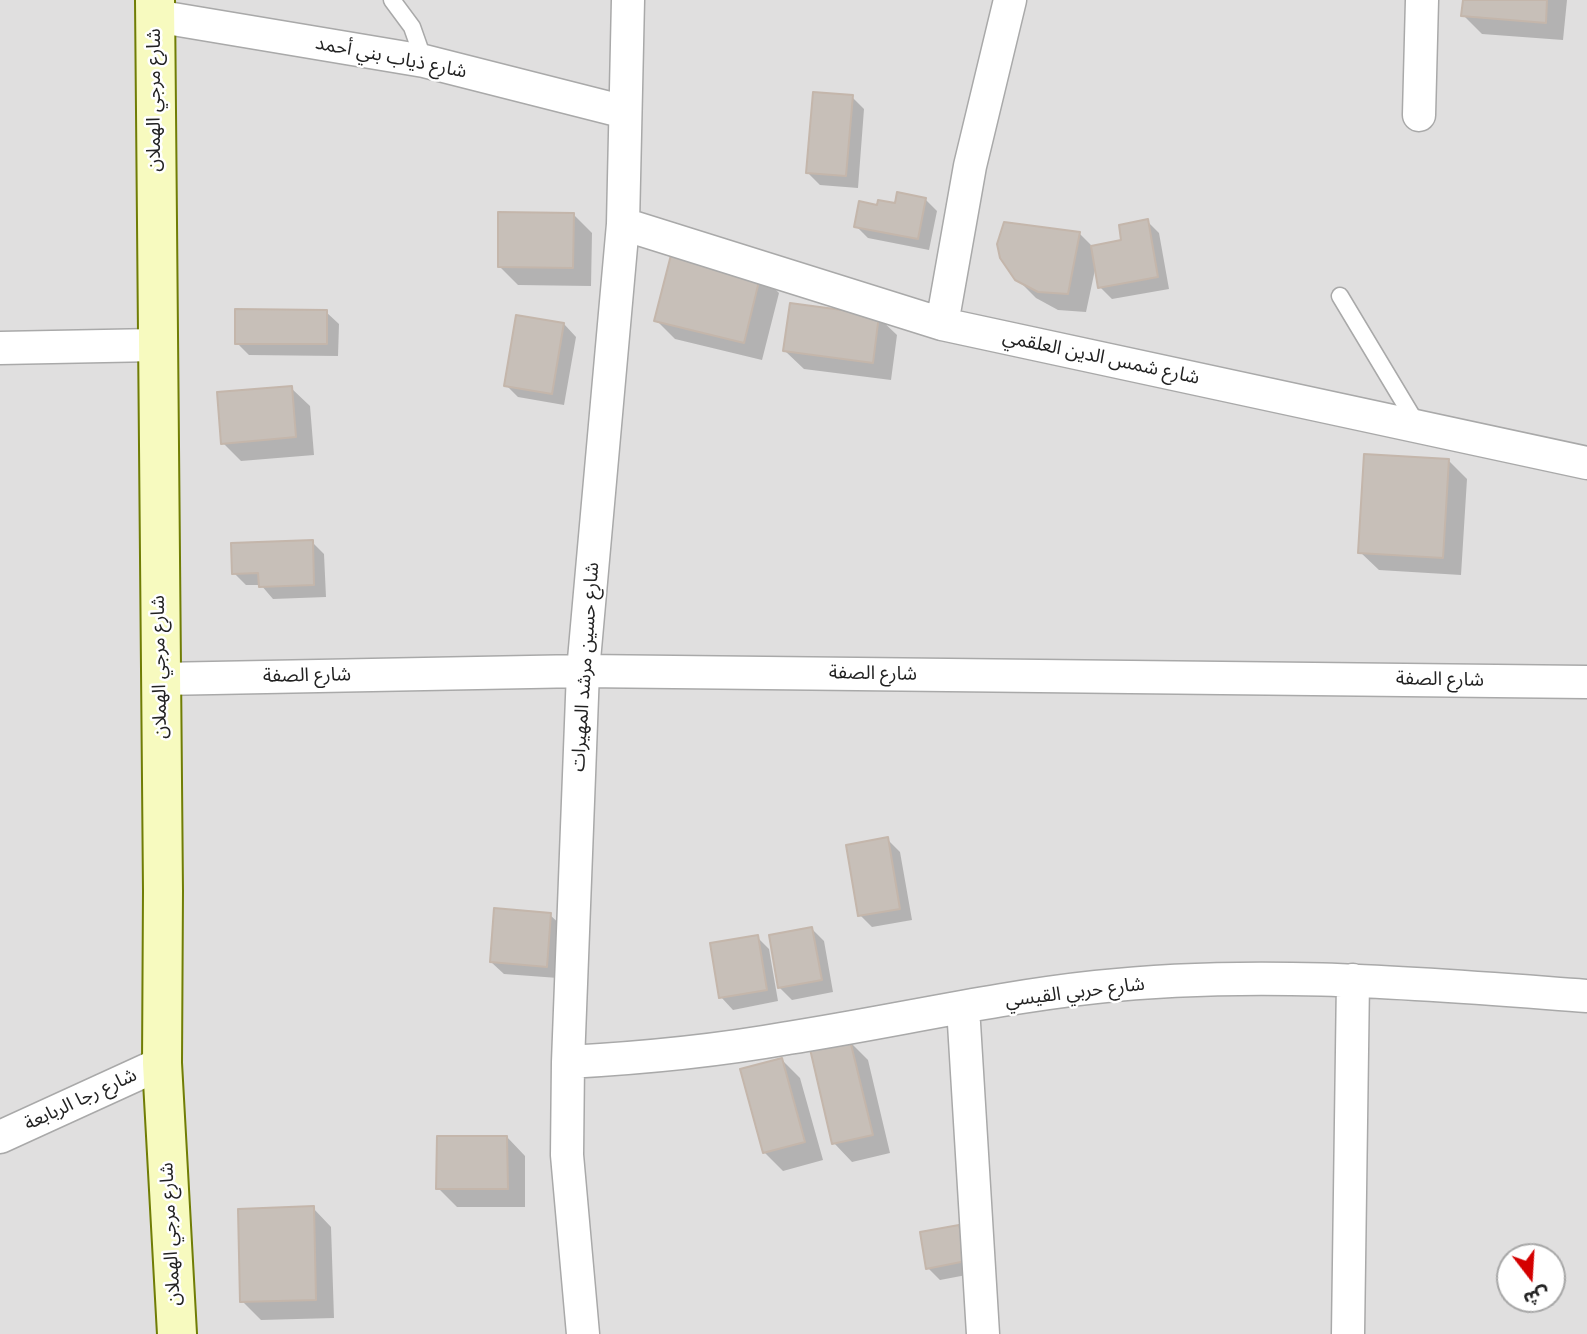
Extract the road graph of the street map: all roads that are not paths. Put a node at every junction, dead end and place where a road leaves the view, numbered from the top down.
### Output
1 (392, 0) edge
2 (628, 0) edge
3 (1010, 0) edge
4 (1422, 0) edge
5 (155, 8) edge
6 (424, 61) junction
7 (625, 112) junction
8 (1419, 115) dead end
9 (623, 224) junction
10 (1340, 296) dead end
11 (942, 324) junction
12 (156, 345) junction
13 (0, 348) edge
14 (1420, 429) junction
15 (1587, 463) edge
16 (583, 671) junction
17 (160, 679) junction
18 (1587, 682) edge
19 (1353, 980) junction
20 (1587, 996) edge
21 (963, 1007) junction
22 (568, 1062) junction
23 (162, 1063) junction
24 (0, 1137) edge
25 (177, 1334) edge
26 (583, 1334) edge
27 (983, 1334) edge
28 (1348, 1334) edge

1 - 6 lane
2 - 7 street, شارع حسين مرشد المهيرات
3 - 11 street
4 - 8 street
5 - 6 street, شارع ذياب بني أحمد
5 - 12 street, شارع مرجي الهملان
6 - 7 street, شارع ذياب بني أحمد
7 - 9 street, شارع حسين مرشد المهيرات
9 - 11 street, شارع شمس الدين العلقمي
9 - 16 street, شارع حسين مرشد المهيرات
10 - 14 lane
11 - 14 street, شارع شمس الدين العلقمي
12 - 13 street
12 - 17 street, شارع مرجي الهملان
14 - 15 street, شارع شمس الدين العلقمي
16 - 17 street, شارع الصفة
16 - 18 street, شارع الصفة
16 - 22 street, شارع حسين مرشد المهيرات
17 - 23 street, شارع مرجي الهملان
19 - 20 street, شارع حربي القيسي
19 - 21 street, شارع حربي القيسي
19 - 28 street
21 - 22 street, شارع حربي القيسي
21 - 27 street
22 - 26 street, شارع حسين مرشد المهيرات
23 - 24 street, شارع رجا الربابعة
23 - 25 street, شارع مرجي الهملان

